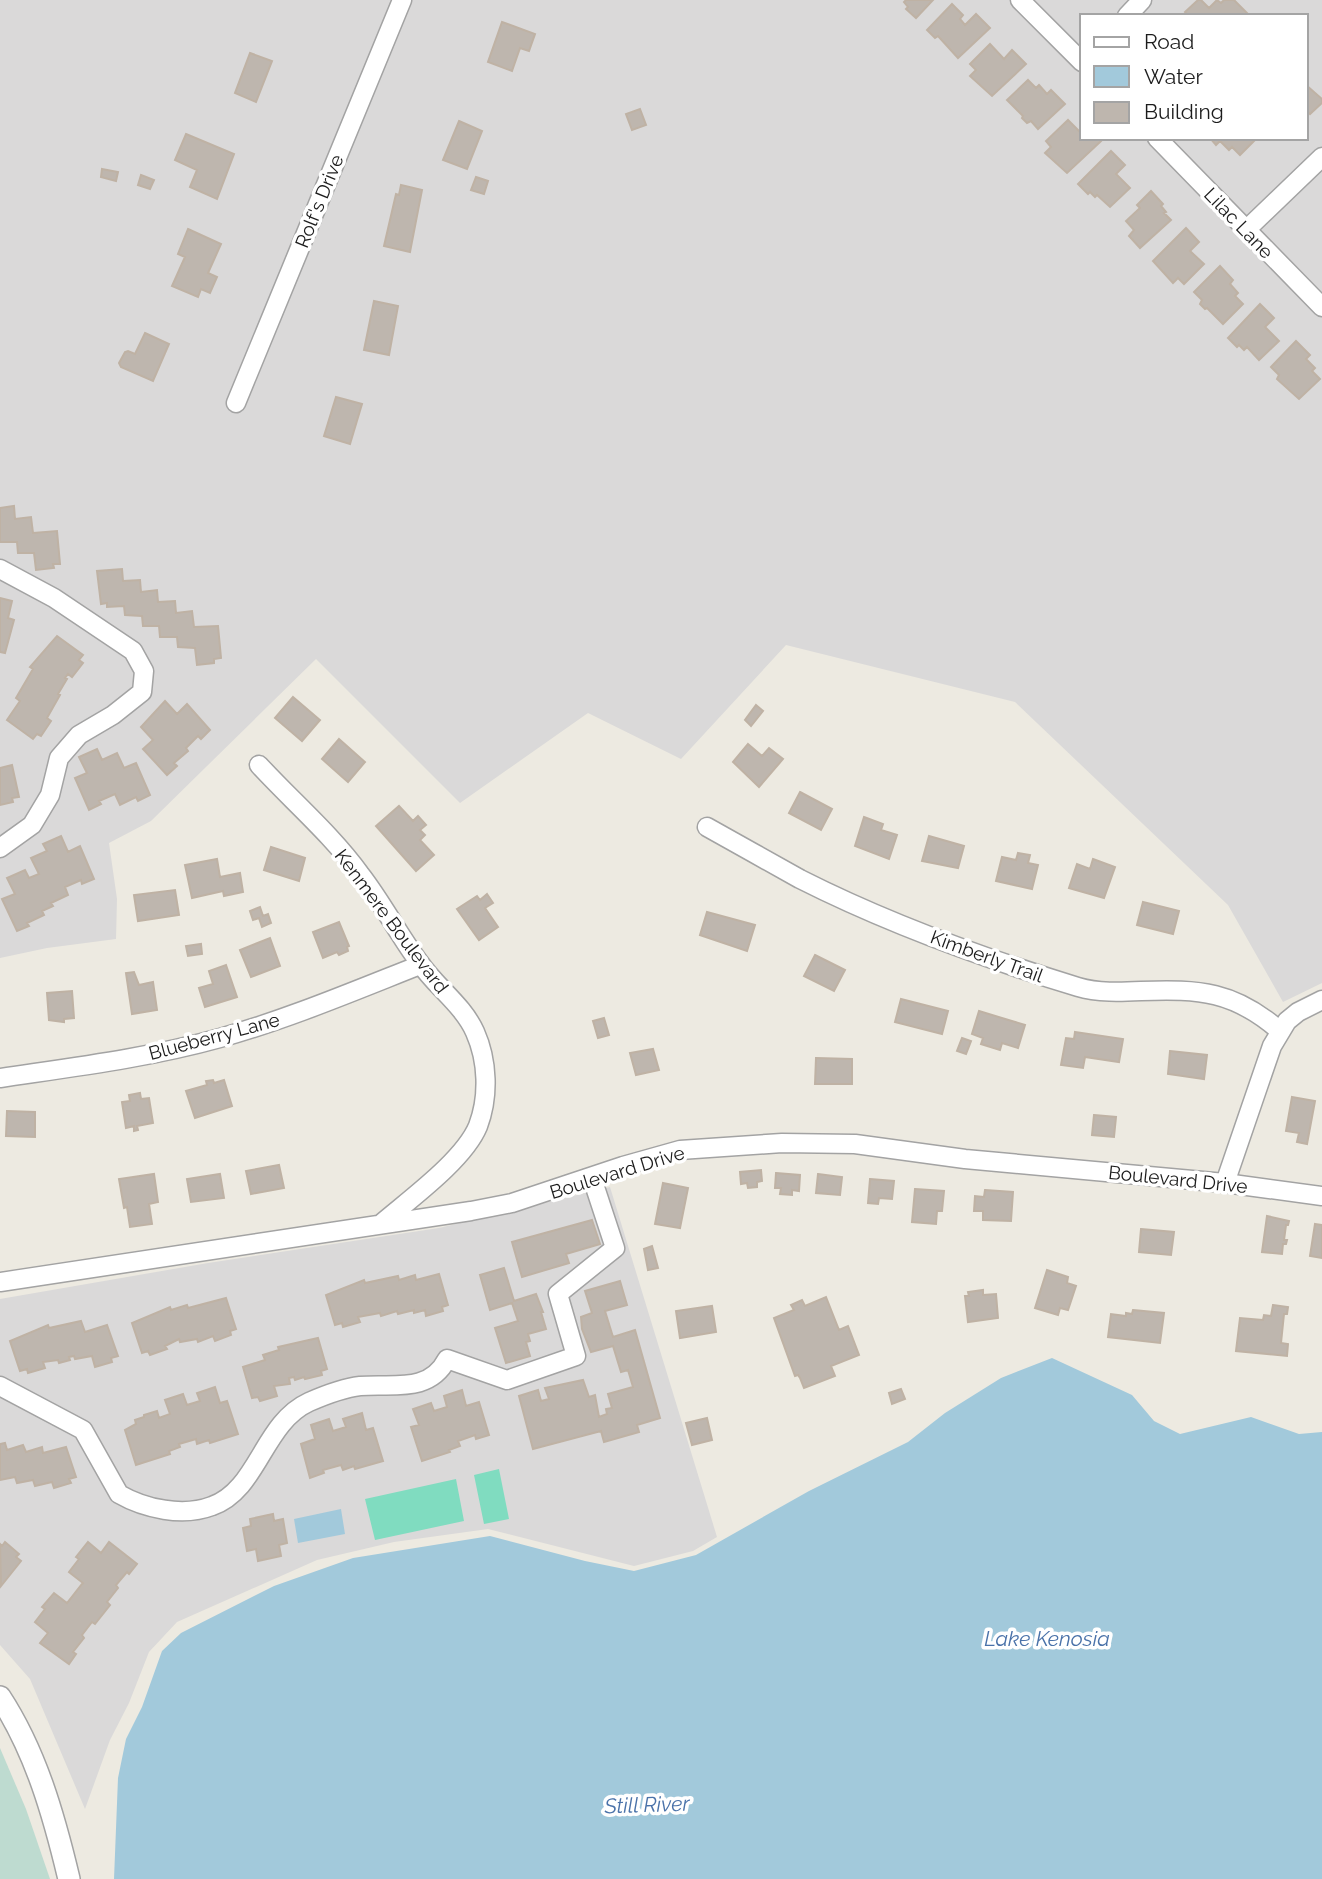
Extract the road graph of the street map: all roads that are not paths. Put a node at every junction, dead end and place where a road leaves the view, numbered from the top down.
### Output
1 (402, 0) edge
2 (1020, 0) edge
3 (1142, 0) edge
4 (1129, 14) edge
5 (1080, 59) edge
6 (1159, 140) edge
7 (1322, 157) edge
8 (1246, 230) junction
9 (1322, 307) edge
10 (236, 403) dead end
11 (0, 569) edge
12 (259, 765) dead end
13 (707, 827) dead end
14 (0, 848) edge
15 (420, 965) junction
16 (1322, 1000) edge
17 (1280, 1031) junction
18 (0, 1078) edge
19 (592, 1178) junction
20 (1225, 1183) junction
21 (1322, 1196) edge
22 (382, 1223) junction
23 (0, 1282) edge
24 (0, 1386) edge
25 (0, 1697) edge
26 (69, 1879) edge

1 - 10 street, Rolf's Drive
2 - 5 street
3 - 4 street
6 - 8 street, Lilac Lane
7 - 8 street
8 - 9 street, Lilac Lane
11 - 14 street
12 - 15 street, Kenmere Boulevard
13 - 17 street, Kimberly Trail
15 - 18 street, Blueberry Lane
15 - 22 street, Kenmere Boulevard
16 - 17 street
17 - 20 street
19 - 20 street, Boulevard Drive
19 - 22 street, Boulevard Drive
19 - 24 street
20 - 21 street, Boulevard Drive
22 - 23 street, Boulevard Drive
25 - 26 street

